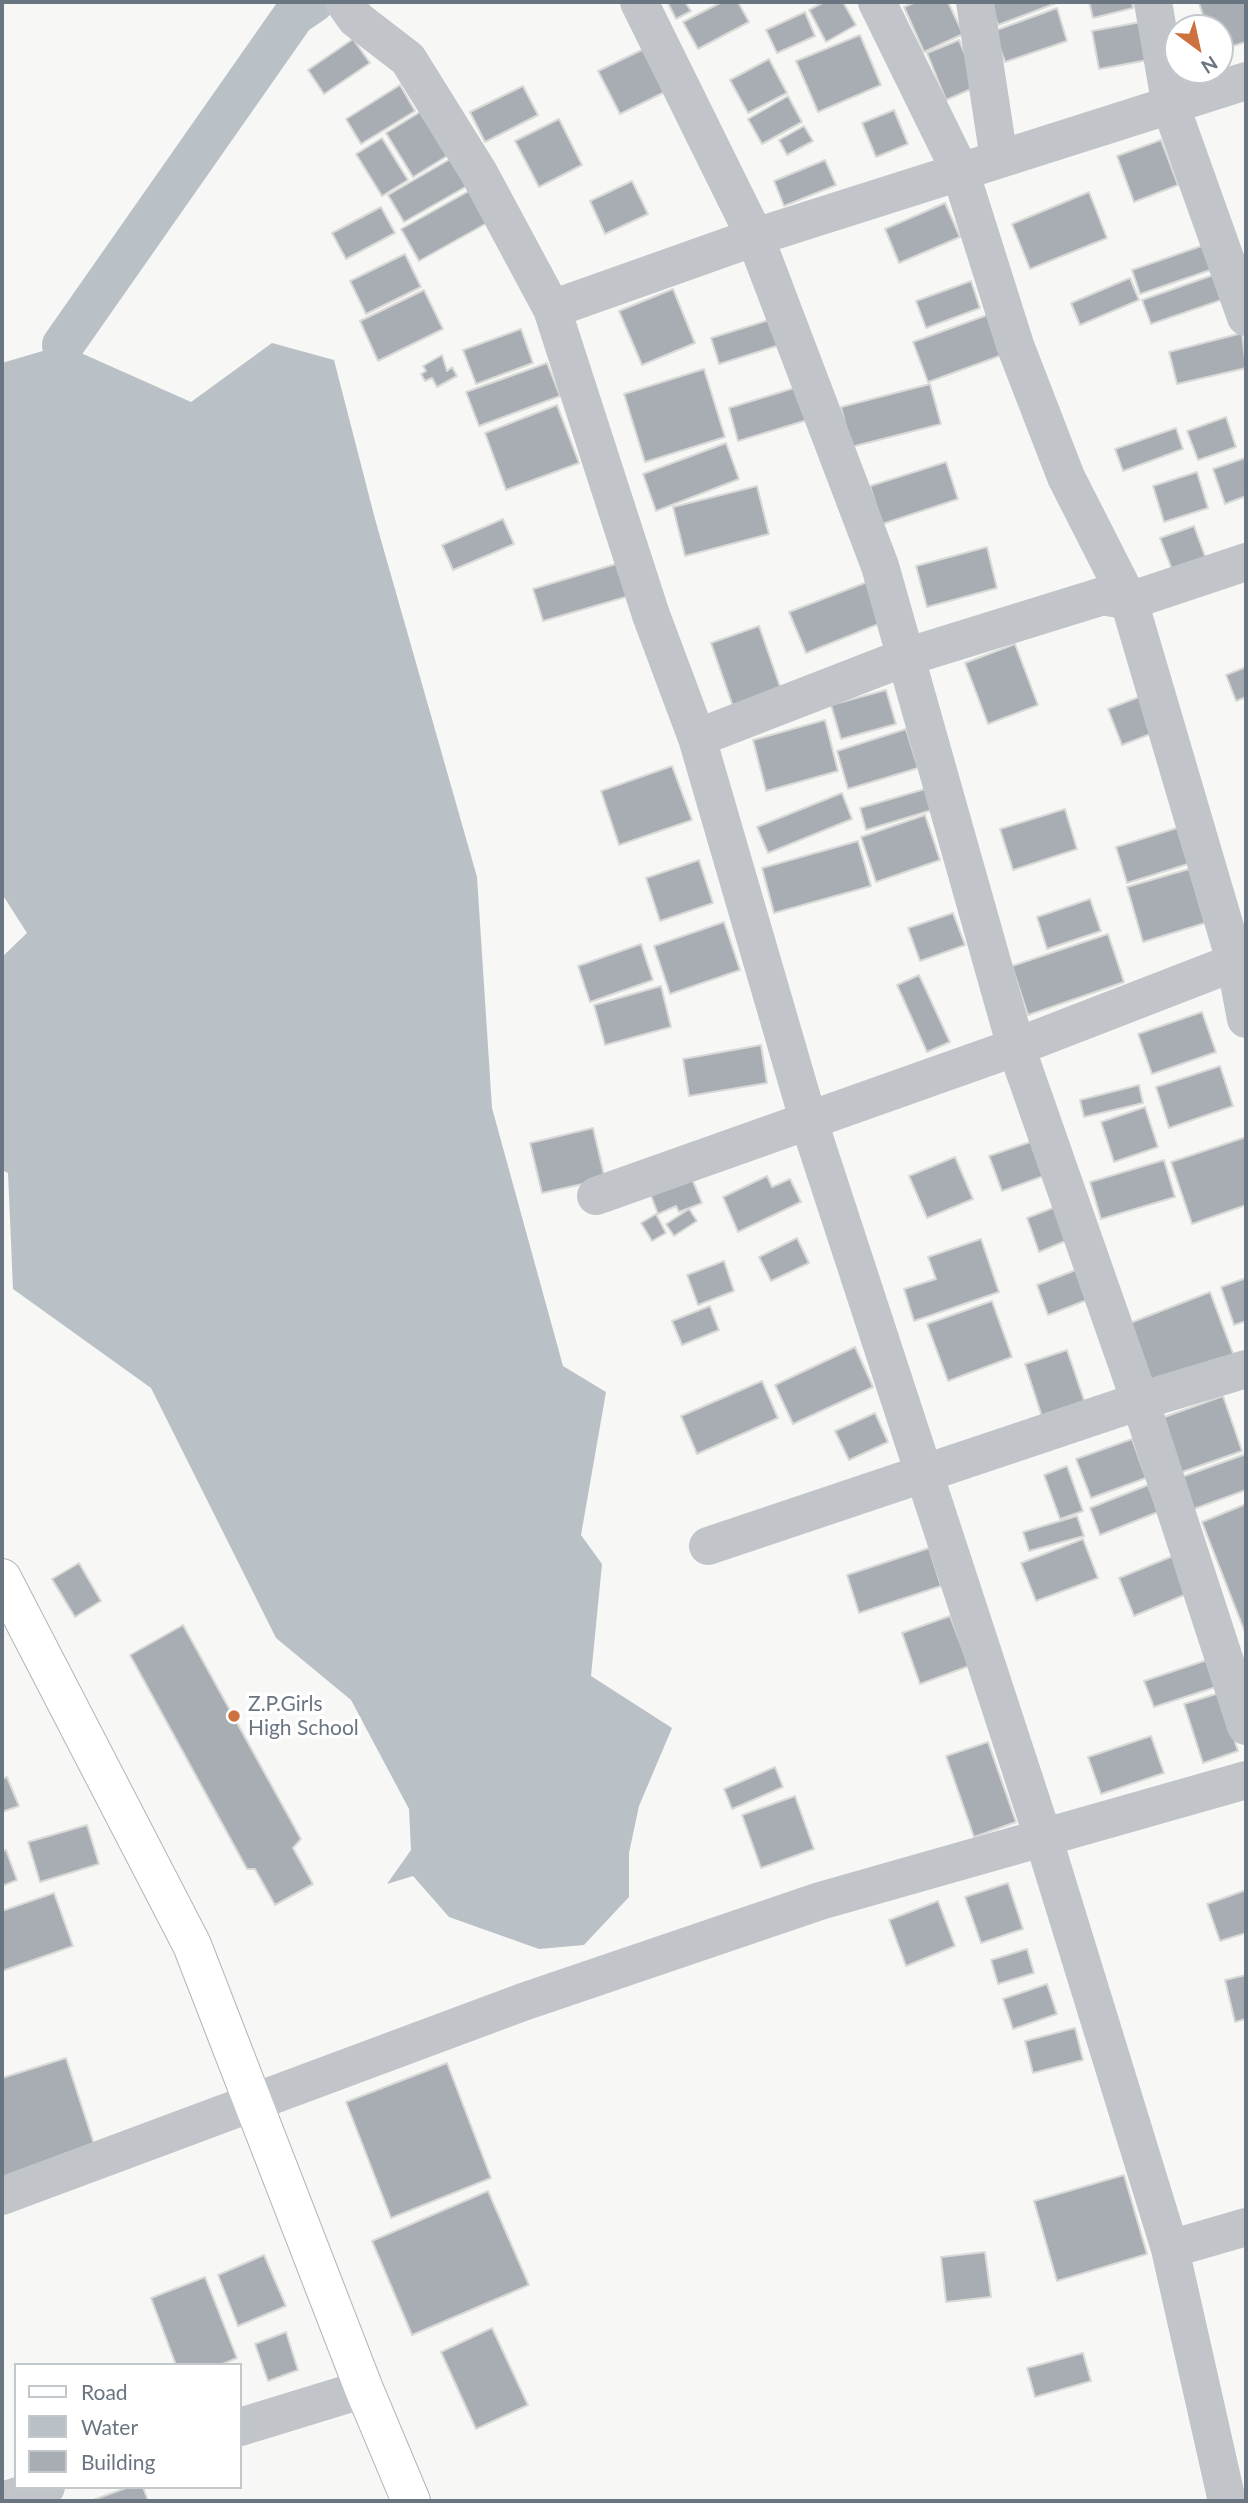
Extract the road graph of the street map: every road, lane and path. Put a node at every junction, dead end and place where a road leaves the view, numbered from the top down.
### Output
1 (639, 2) edge
2 (877, 2) edge
3 (975, 2) edge
4 (1153, 2) edge
5 (350, 10) edge
6 (1246, 81) edge
7 (1171, 107) junction
8 (999, 159) junction
9 (960, 171) junction
10 (755, 237) junction
11 (552, 309) junction
12 (1246, 317) edge
13 (1246, 562) edge
14 (1129, 601) junction
15 (906, 657) junction
16 (697, 738) junction
17 (1240, 960) edge
18 (1246, 1019) edge
19 (1016, 1047) junction
20 (808, 1119) junction
21 (596, 1196) dead end
22 (1246, 1369) edge
23 (1140, 1401) junction
24 (925, 1473) junction
25 (708, 1546) dead end
26 (2, 1578) edge
27 (1246, 1726) edge
28 (1246, 1780) edge
29 (1043, 1836) junction
30 (255, 2104) junction
31 (2, 2196) edge
32 (1246, 2227) edge
33 (1171, 2249) junction
34 (364, 2389) junction
35 (242, 2426) edge
36 (40, 2489) edge
37 (2, 2501) edge
38 (411, 2501) edge
39 (1227, 2501) edge

1 - 10 street
2 - 9 street
3 - 8 street
4 - 7 street
5 - 11 street
6 - 7 street
7 - 8 street
7 - 12 street
8 - 9 street
9 - 10 street
9 - 14 street
10 - 11 street
10 - 15 street
11 - 16 street
13 - 14 street
14 - 15 street
14 - 17 street
15 - 16 street
15 - 19 street
16 - 20 street
17 - 18 street
17 - 19 street
19 - 20 street
19 - 23 street
20 - 21 street
20 - 24 street
22 - 23 street
23 - 24 street
23 - 27 street
24 - 25 street
24 - 29 street
26 - 30 main road
28 - 29 street
29 - 30 street
29 - 33 street
30 - 31 street
30 - 34 main road
32 - 33 street
33 - 39 street
34 - 35 street
34 - 38 main road
36 - 37 street

